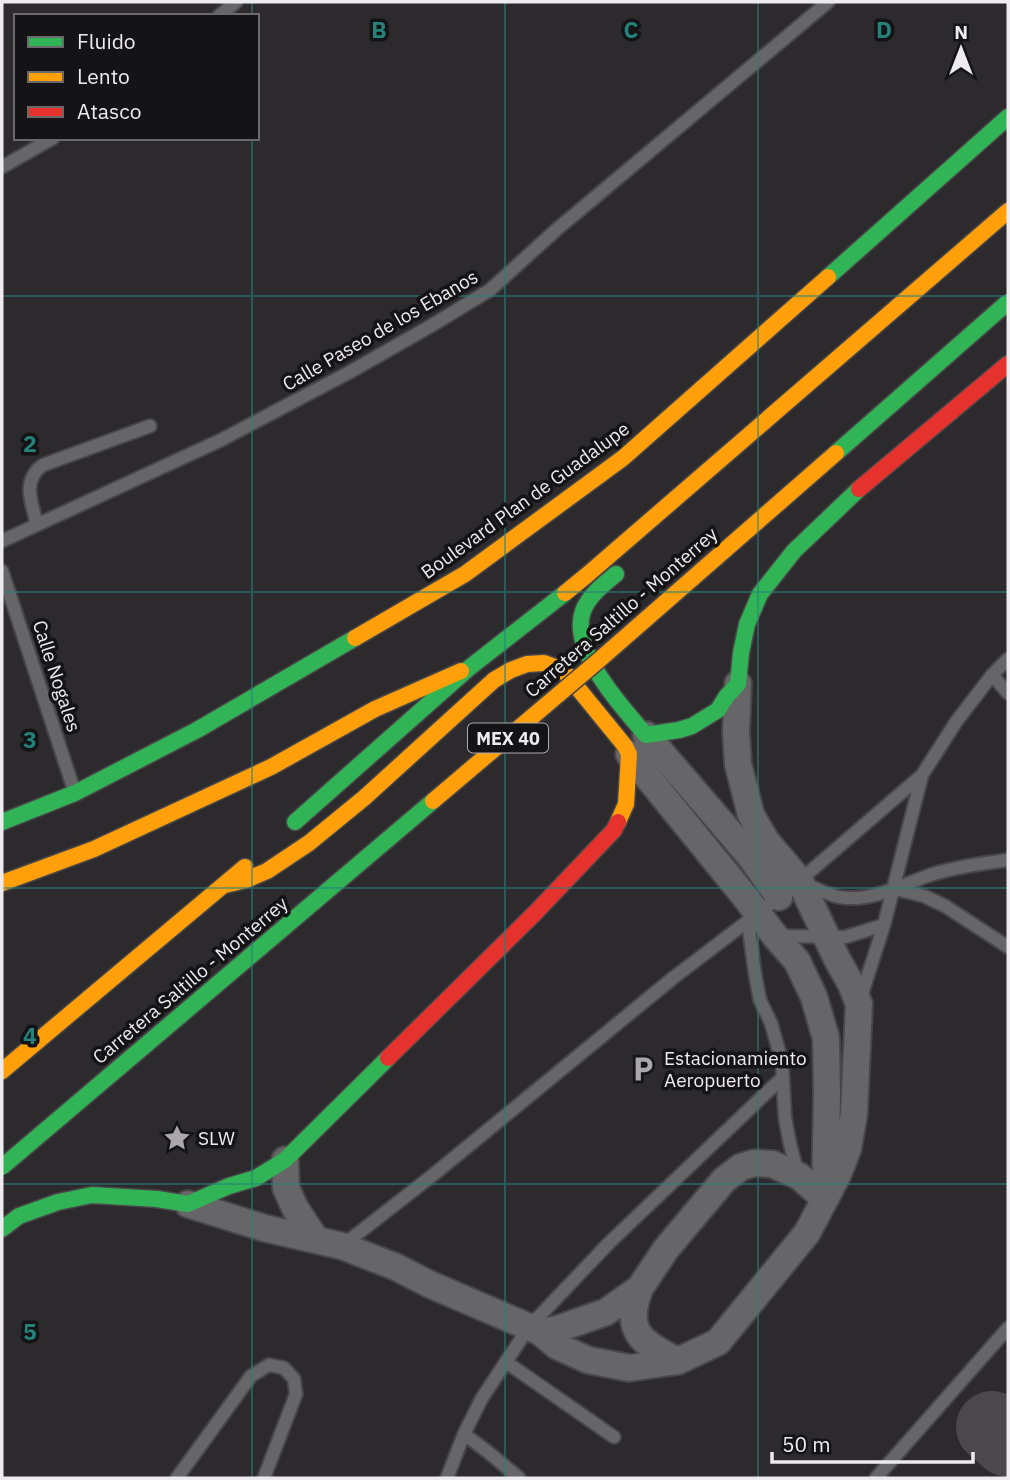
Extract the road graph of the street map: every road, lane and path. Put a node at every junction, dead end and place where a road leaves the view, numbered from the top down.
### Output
1 (236, 2) edge
2 (828, 2) edge
3 (221, 14) edge
4 (1008, 117) edge
5 (49, 140) edge
6 (2, 167) edge
7 (1008, 211) edge
8 (1008, 302) edge
9 (1008, 364) edge
10 (150, 426) dead end
11 (37, 525) junction
12 (2, 541) edge
13 (629, 563) dead end
14 (2, 572) edge
15 (1008, 659) edge
16 (469, 668) junction
17 (992, 675) junction
18 (738, 684) junction
19 (1008, 693) edge
20 (638, 745) junction
21 (922, 775) junction
22 (75, 793) junction
23 (2, 822) edge
24 (286, 830) dead end
25 (256, 858) dead end
26 (1008, 860) edge
27 (2, 883) edge
28 (225, 885) junction
29 (790, 889) junction
30 (894, 889) junction
31 (753, 918) junction
32 (884, 925) junction
33 (775, 936) junction
34 (826, 938) junction
35 (1008, 947) edge
36 (859, 1004) junction
37 (2, 1071) edge
38 (783, 1077) junction
39 (285, 1160) junction
40 (2, 1167) edge
41 (799, 1176) junction
42 (825, 1199) junction
43 (188, 1205) junction
44 (2, 1229) edge
45 (316, 1240) junction
46 (342, 1246) junction
47 (640, 1288) junction
48 (1008, 1328) edge
49 (534, 1330) junction
50 (678, 1361) junction
51 (506, 1362) junction
52 (464, 1434) junction
53 (614, 1437) dead end
54 (177, 1478) edge
55 (264, 1478) edge
56 (447, 1478) edge
57 (519, 1478) edge
58 (876, 1478) edge

1 - 3 lane
2 - 11 lane, Calle Paseo de los Ebanos
4 - 22 main road, Boulevard Plan de Guadalupe
5 - 6 lane
7 - 16 main road
8 - 40 main road, Carretera Saltillo - Monterrey / MEX 40, bridge
9 - 18 main road
10 - 11 lane
11 - 12 lane, Calle Paseo de los Ebanos
13 - 20 main road
14 - 22 lane, Calle Nogales
15 - 17 lane
16 - 24 main road
16 - 27 main road
17 - 19 lane
17 - 21 lane
18 - 20 main road
18 - 29 street
20 - 28 main road
20 - 29 street
20 - 31 street
20 - 39 main road
21 - 29 lane
21 - 30 lane
22 - 23 main road, Boulevard Plan de Guadalupe
25 - 28 main road
26 - 30 lane
28 - 37 main road
29 - 30 lane
29 - 31 lane
29 - 34 street
30 - 32 lane
30 - 35 lane
31 - 33 street
31 - 38 lane
31 - 46 lane
32 - 34 lane
32 - 36 lane
33 - 34 lane
33 - 42 street
34 - 36 street
36 - 42 street
38 - 41 lane
38 - 49 lane
39 - 43 main road
39 - 45 street
41 - 42 street
41 - 47 street
42 - 50 street
43 - 44 main road
43 - 45 street
45 - 46 street
46 - 49 street
47 - 49 street
47 - 50 street
48 - 58 lane
49 - 50 street
49 - 51 lane
51 - 52 lane
51 - 53 lane
52 - 56 lane
52 - 57 lane
54 - 55 lane

